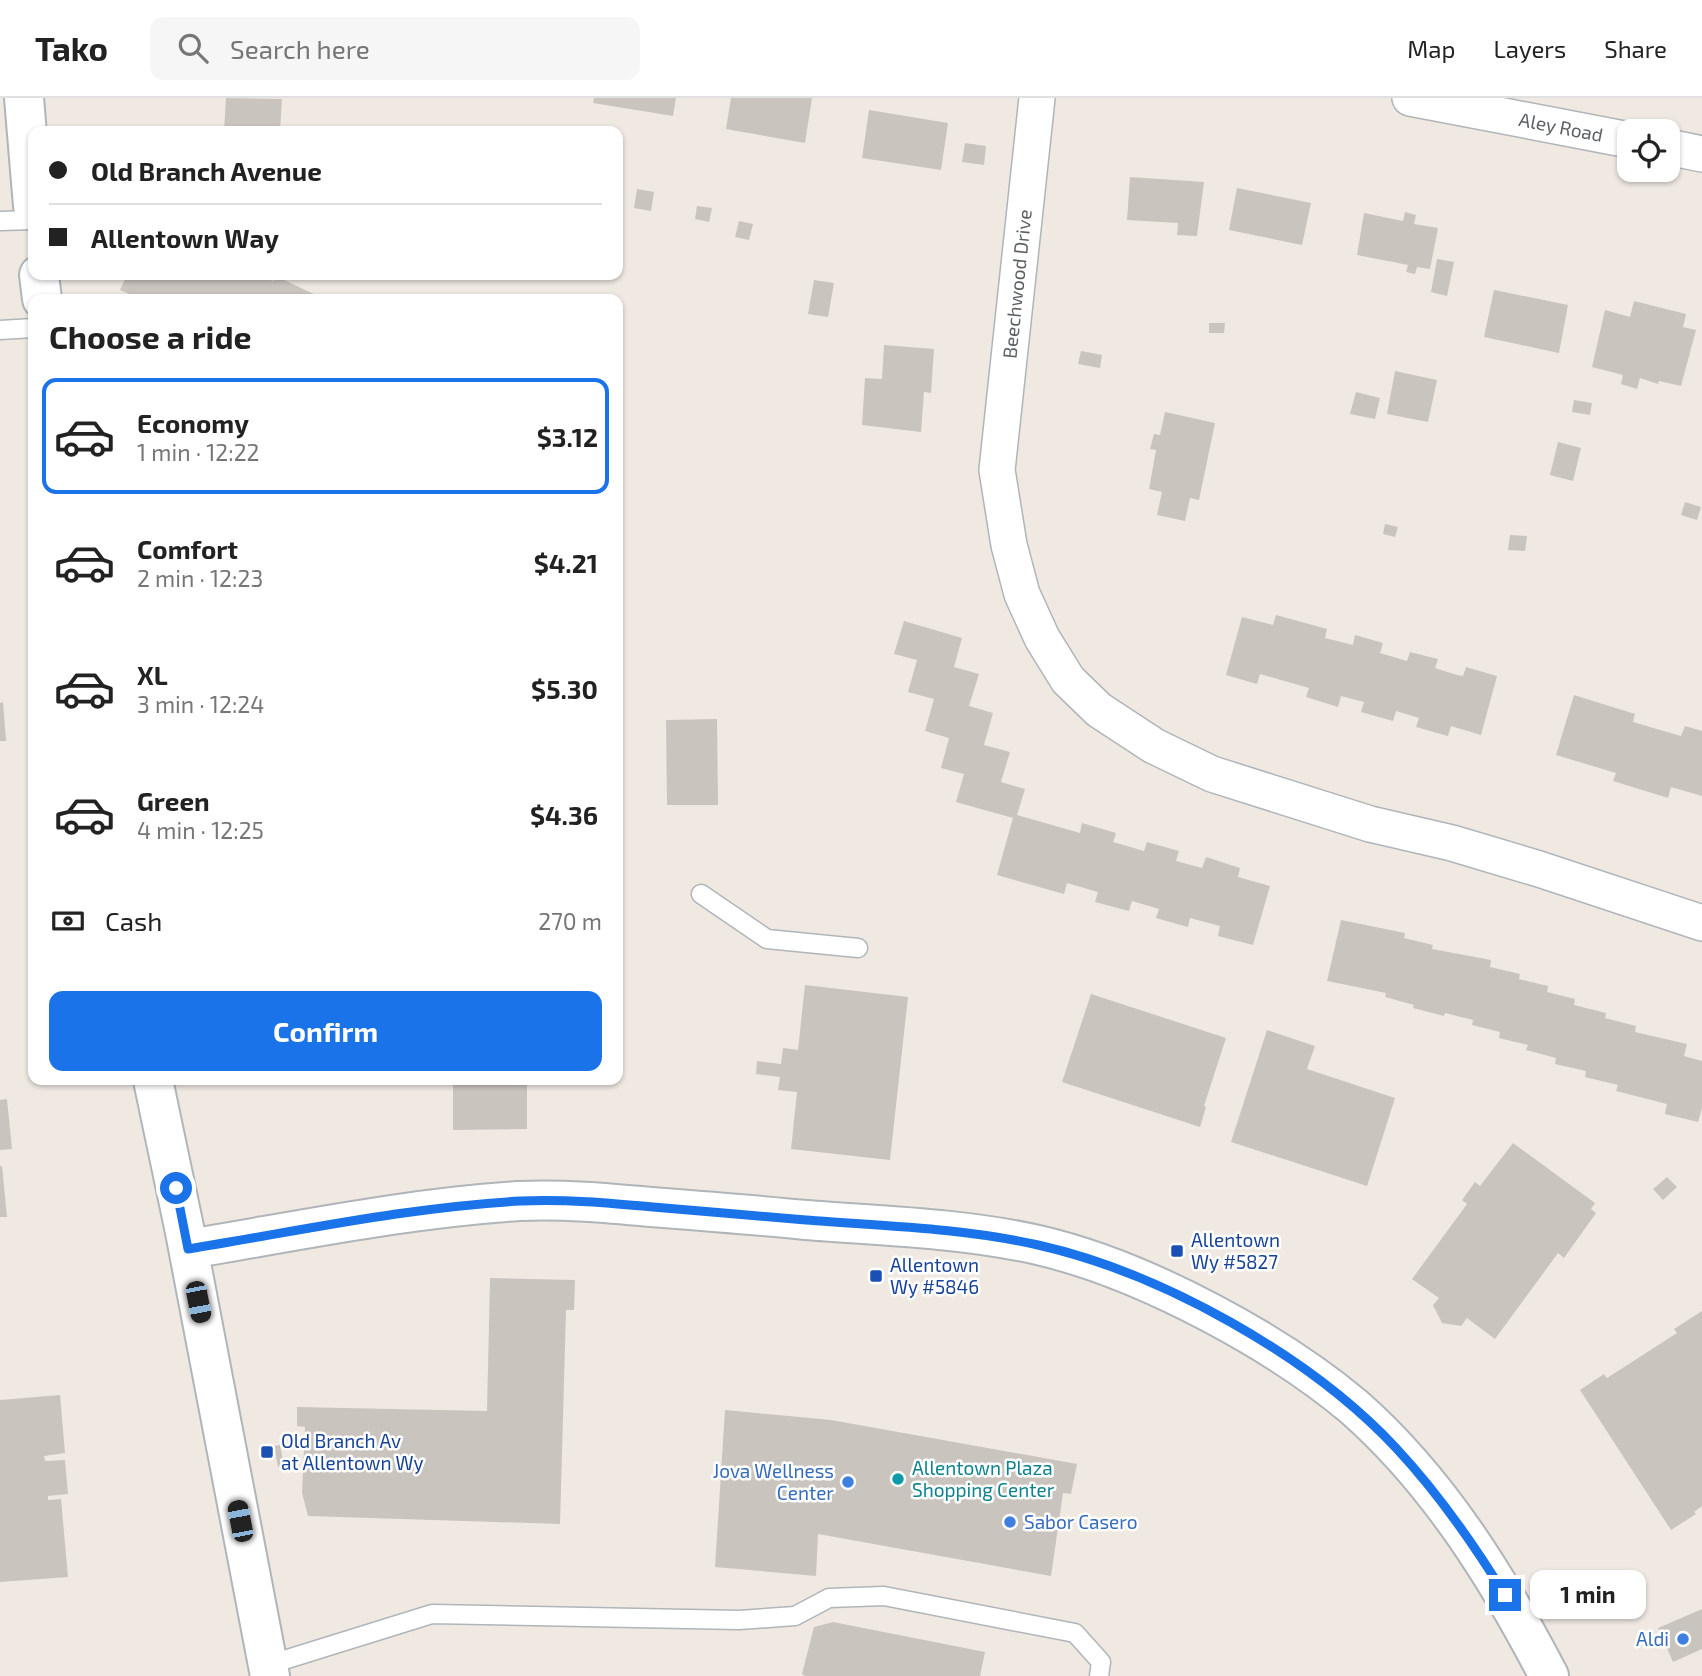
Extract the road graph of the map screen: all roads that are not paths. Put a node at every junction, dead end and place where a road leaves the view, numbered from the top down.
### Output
1 (24, 98) edge
2 (1037, 98) edge
3 (1410, 98) edge
4 (1617, 138) edge
5 (28, 146) edge
6 (28, 220) edge
7 (0, 221) edge
8 (28, 328) edge
9 (0, 330) edge
10 (701, 894) dead end
11 (1702, 923) edge
12 (858, 948) dead end
13 (154, 1085) edge
14 (188, 1249) junction
15 (269, 1670) edge
16 (1099, 1676) edge
17 (1549, 1676) edge

1 - 5 street
2 - 11 street, Beechwood Drive
3 - 4 street, Aley Road
6 - 7 lane
8 - 9 lane
10 - 12 lane
13 - 14 street
14 - 15 street
14 - 17 street
15 - 16 lane

